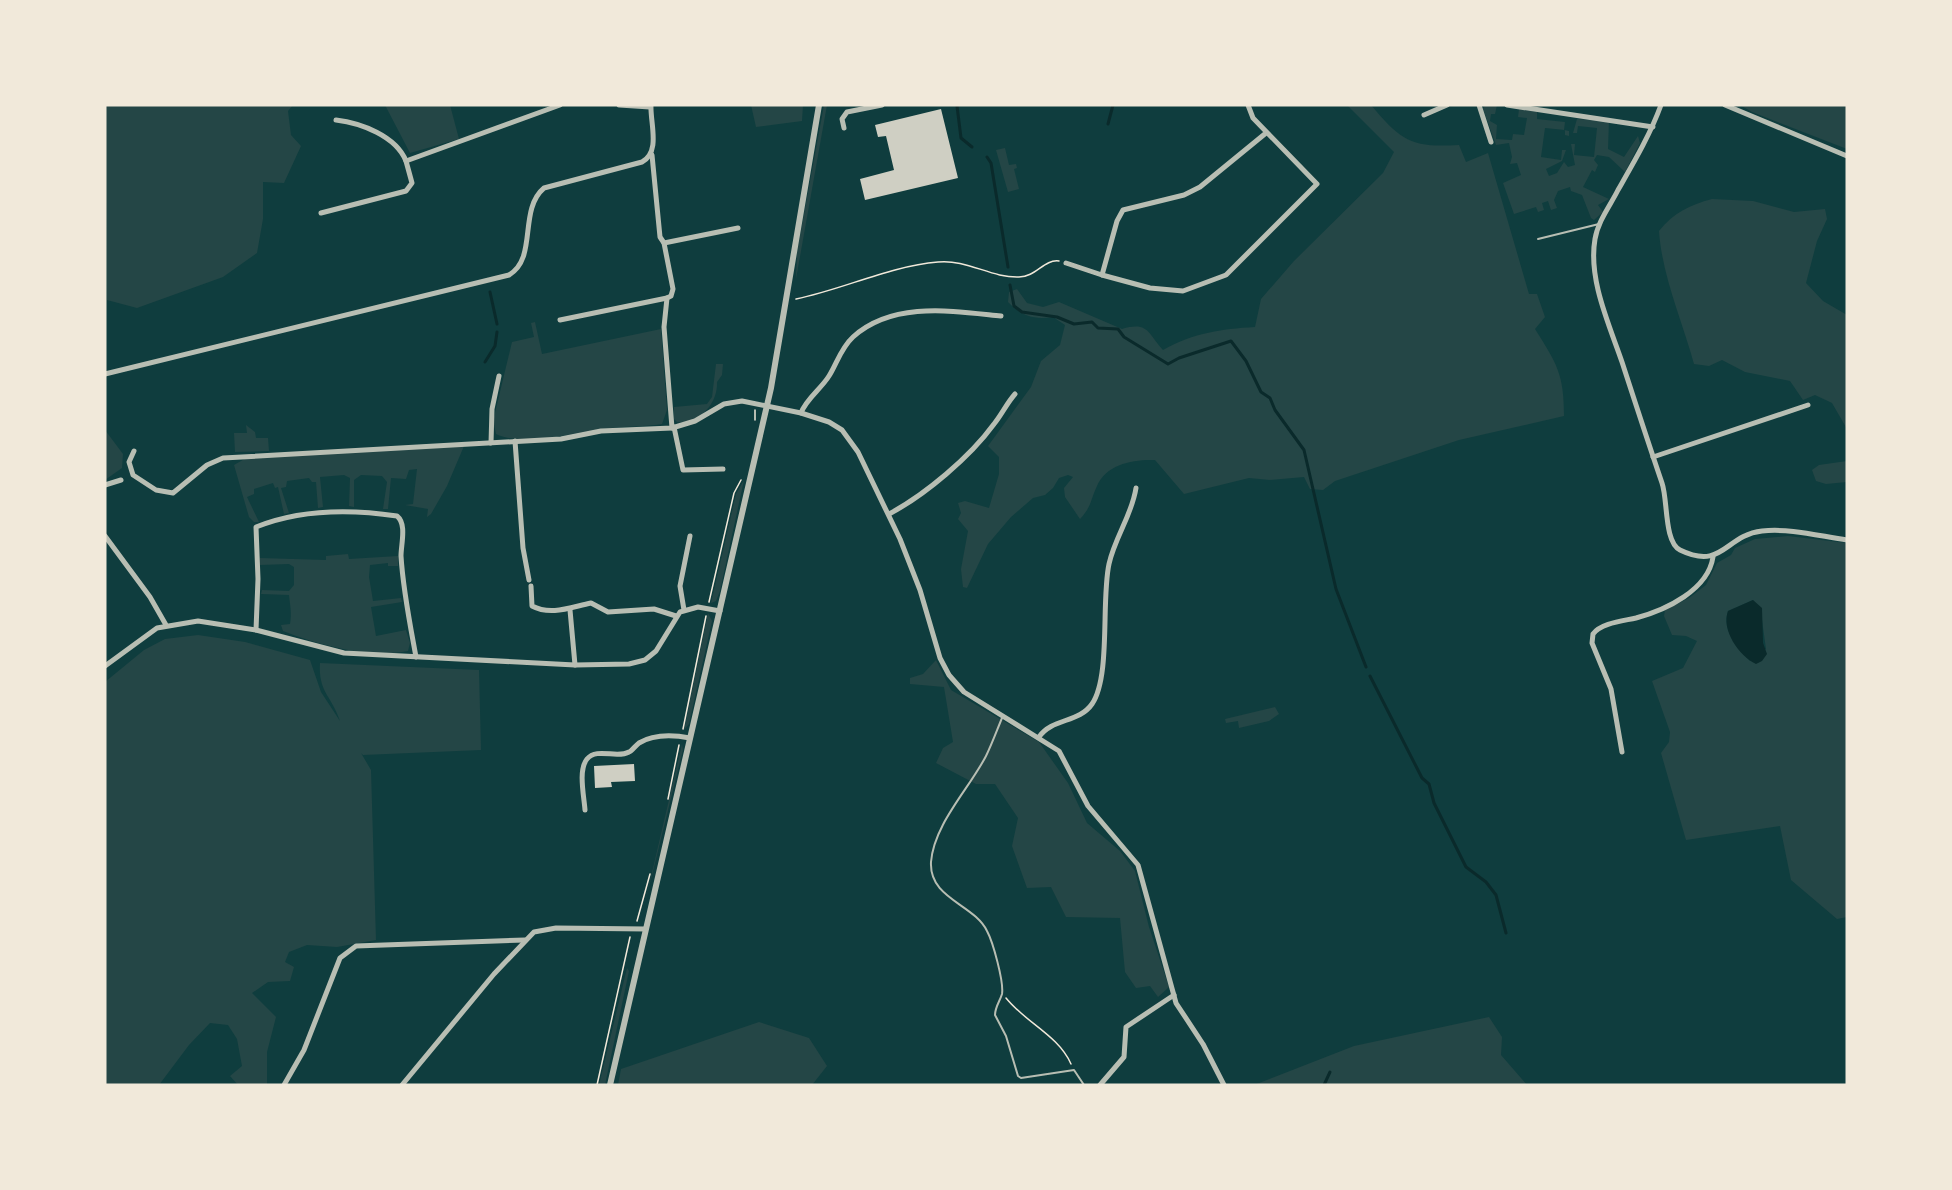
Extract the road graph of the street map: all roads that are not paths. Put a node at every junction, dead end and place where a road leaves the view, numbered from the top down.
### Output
1 (560, 105) edge
2 (619, 105) edge
3 (819, 105) edge
4 (882, 105) edge
5 (1248, 105) edge
6 (1447, 105) edge
7 (1479, 105) edge
8 (1507, 105) edge
9 (1661, 105) edge
10 (1725, 105) edge
11 (650, 106) edge
12 (1424, 115) dead end
13 (336, 120) dead end
14 (1653, 127) junction
15 (844, 128) dead end
16 (1266, 133) junction
17 (1491, 142) dead end
18 (652, 153) junction
19 (1847, 156) edge
20 (406, 161) junction
21 (321, 213) dead end
22 (1600, 224) junction
23 (738, 228) dead end
24 (1538, 239) dead end
25 (664, 243) junction
26 (1066, 263) road end
27 (1102, 275) junction
28 (667, 298) junction
29 (1001, 316) dead end
30 (560, 320) dead end
31 (105, 375) edge
32 (498, 376) dead end
33 (1015, 394) dead end
34 (767, 405) junction
35 (1808, 405) dead end
36 (801, 413) junction
37 (673, 427) junction
38 (515, 441) junction
39 (491, 443) junction
40 (134, 451) dead end
41 (1653, 457) junction
42 (723, 469) dead end
43 (121, 480) dead end
44 (105, 485) edge
45 (1136, 488) dead end
46 (889, 514) junction
47 (105, 536) edge
48 (690, 536) dead end
49 (1847, 540) edge
50 (1713, 557) junction
51 (570, 610) junction
52 (684, 610) junction
53 (720, 611) junction
54 (676, 616) junction
55 (166, 625) junction
56 (256, 630) junction
57 (416, 657) junction
58 (575, 665) junction
59 (105, 666) edge
60 (1003, 716) junction
61 (1039, 737) junction
62 (690, 738) junction
63 (1622, 752) dead end
64 (585, 810) dead end
65 (646, 928) junction
66 (525, 940) junction
67 (1173, 995) junction
68 (284, 1085) edge
69 (402, 1085) edge
70 (610, 1085) edge
71 (1084, 1085) edge
72 (1100, 1085) edge
73 (1224, 1085) edge

1 - 20 street
2 - 11 street
3 - 34 street
4 - 15 street
5 - 16 street
6 - 12 street
7 - 17 street
8 - 14 street
9 - 14 street
10 - 19 street
11 - 18 street
13 - 20 street
14 - 22 street
16 - 27 street
16 - 27 street
18 - 25 street
18 - 31 street
20 - 21 street
22 - 24 lane
22 - 41 street
23 - 25 street
25 - 28 street
26 - 27 street
28 - 30 street
28 - 37 street
29 - 36 street
32 - 39 street
33 - 46 street
34 - 36 street
34 - 37 street
34 - 53 street
35 - 41 street
36 - 46 street
37 - 38 street
37 - 42 street
38 - 39 street
38 - 51 street
39 - 40 street
41 - 50 street
43 - 44 street
45 - 61 street
46 - 60 street
47 - 55 street
48 - 52 street
49 - 50 street
50 - 63 street
51 - 54 street
51 - 58 street
52 - 53 street
52 - 54 street
53 - 62 street
54 - 58 street
55 - 56 street
55 - 59 street
56 - 57 street
56 - 57 street
57 - 58 street
60 - 61 street
60 - 71 lane
61 - 67 street
62 - 64 street
62 - 65 street
65 - 66 street
65 - 70 street
66 - 68 street
66 - 69 street
67 - 72 street
67 - 73 street

